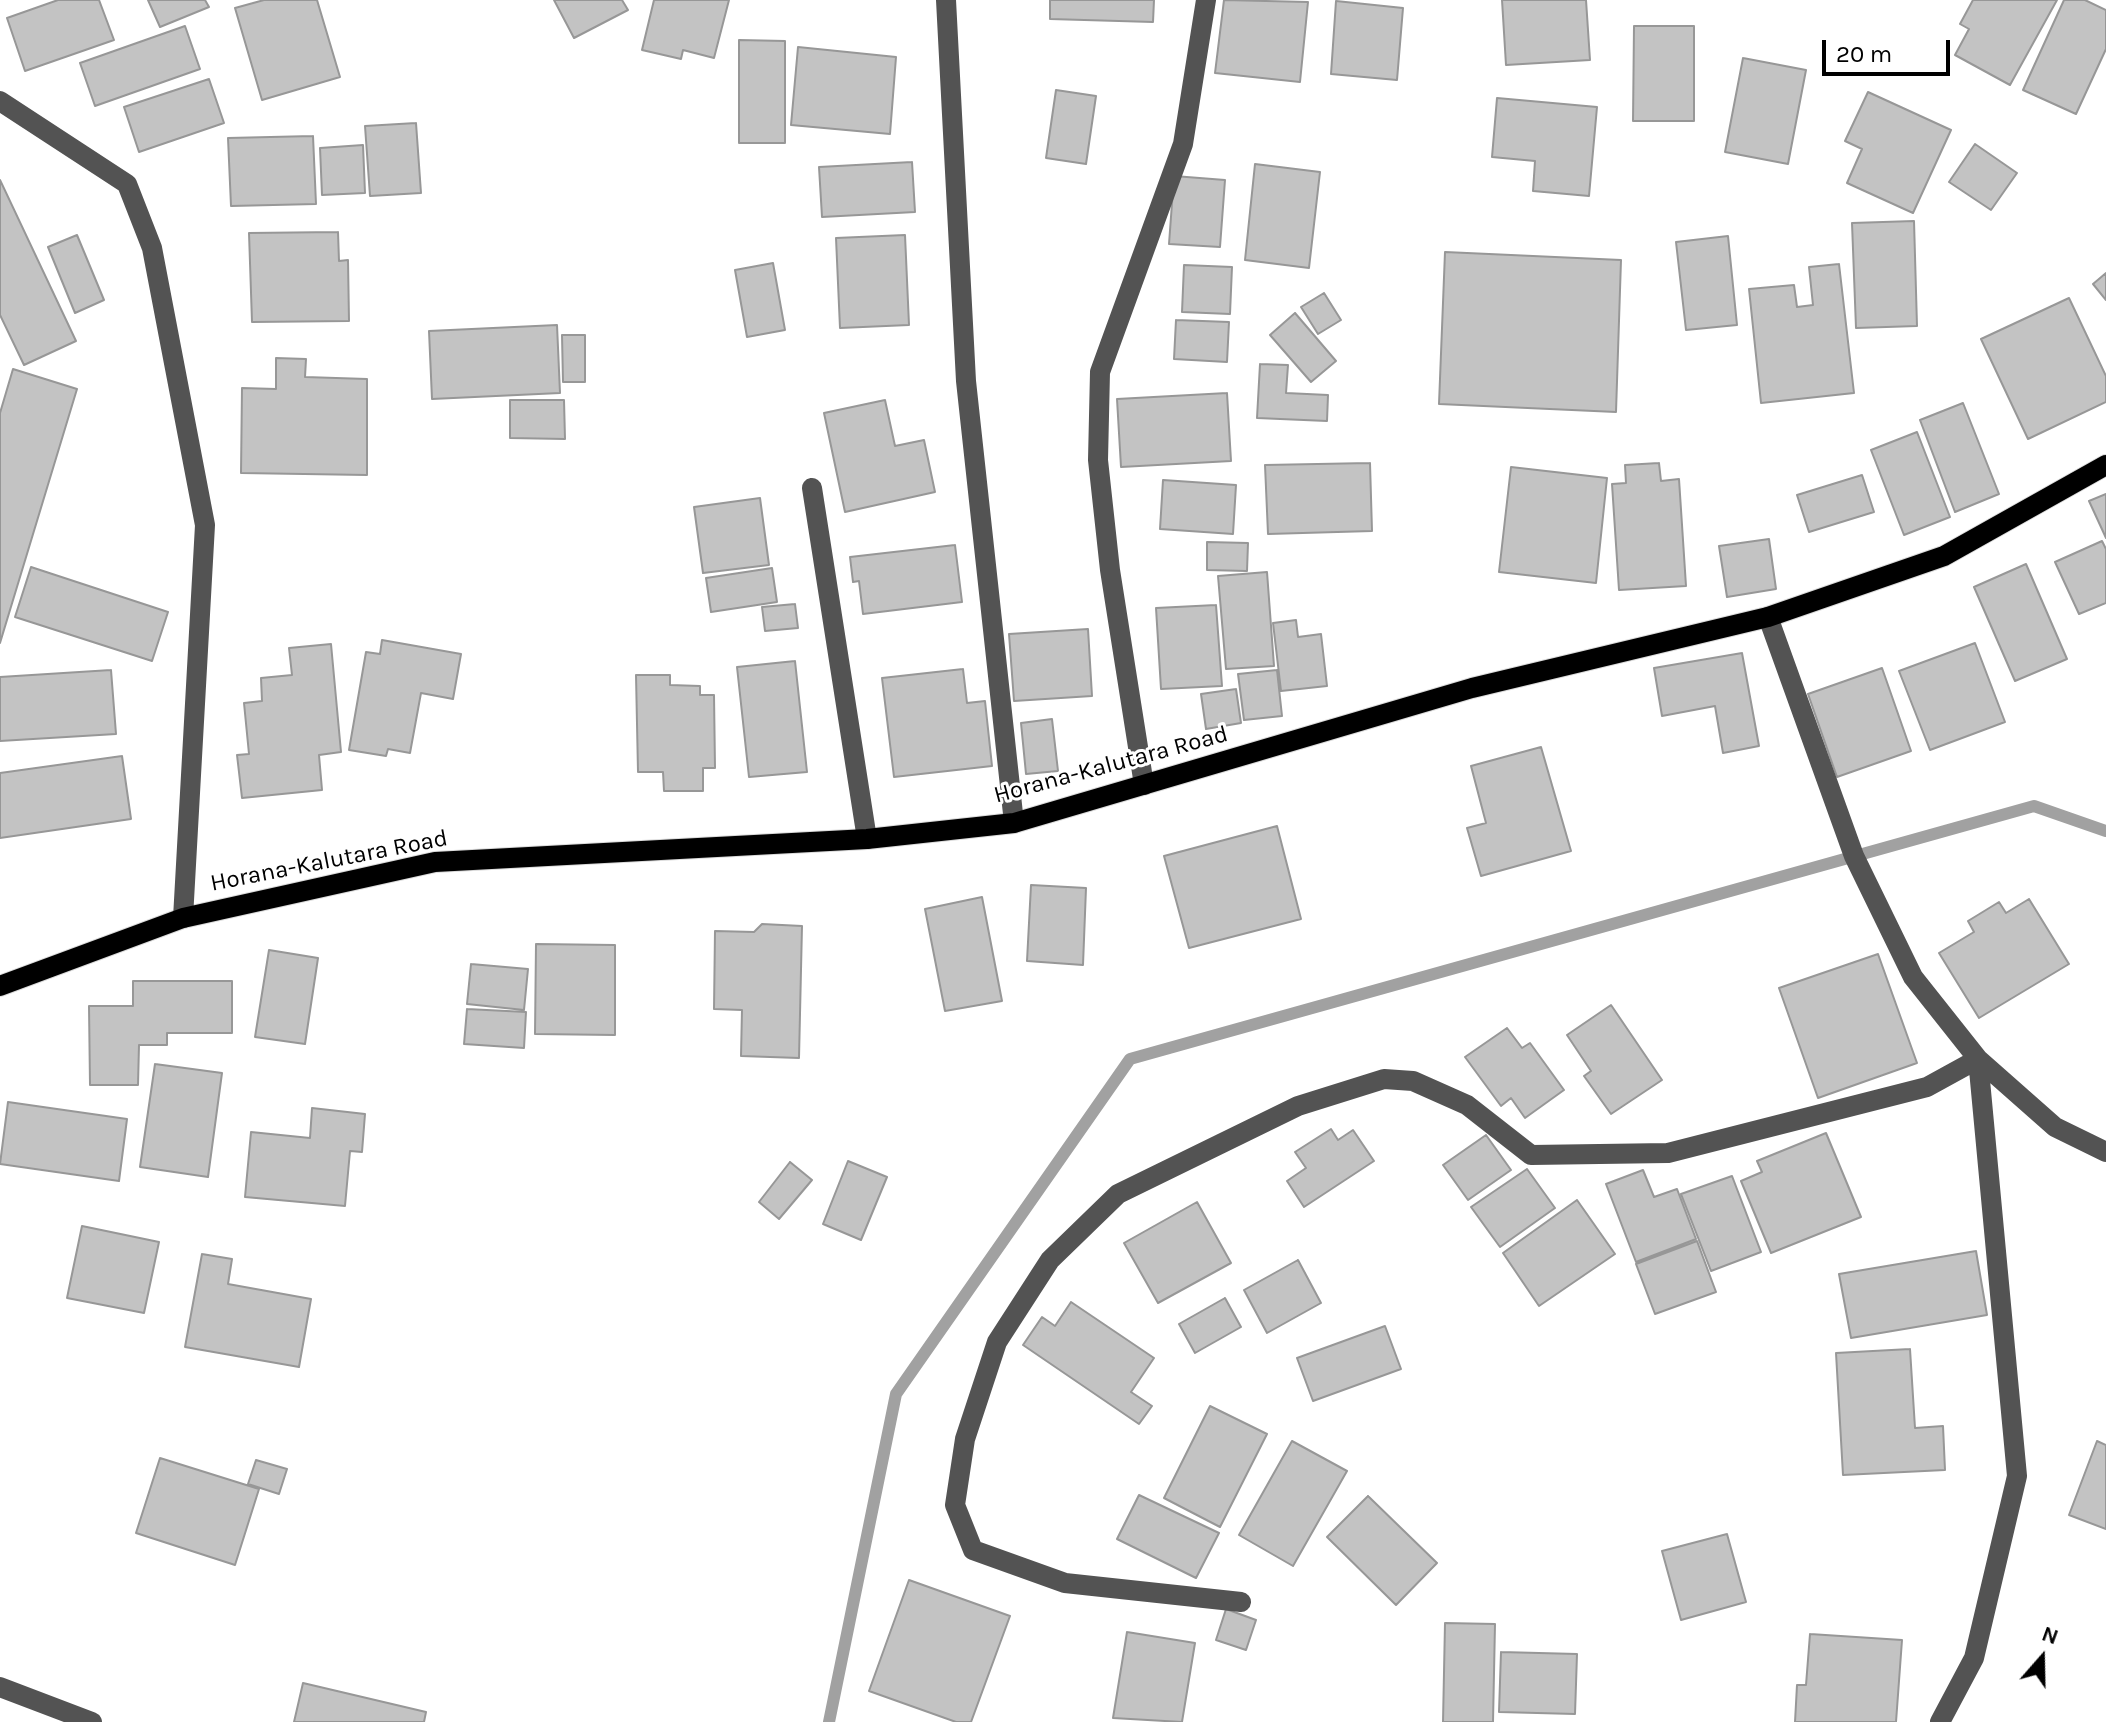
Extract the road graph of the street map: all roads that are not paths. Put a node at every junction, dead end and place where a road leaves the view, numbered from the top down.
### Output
1 (946, 0) edge
2 (1206, 0) edge
3 (0, 101) edge
4 (2106, 465) edge
5 (812, 488) dead end
6 (1768, 617) junction
7 (1144, 785) junction
8 (1014, 823) junction
9 (867, 839) junction
10 (183, 918) junction
11 (0, 986) edge
12 (1978, 1059) junction
13 (2106, 1152) edge
14 (1241, 1602) dead end
15 (0, 1687) edge
16 (92, 1722) edge
17 (1940, 1722) edge

1 - 8 street
2 - 7 street
3 - 10 street
4 - 6 main road, Horana-Kalutara Road
5 - 9 street
6 - 7 main road, Horana-Kalutara Road
6 - 12 street
7 - 8 main road, Horana-Kalutara Road
8 - 9 main road, Horana-Kalutara Road
9 - 10 main road, Horana-Kalutara Road
10 - 11 main road, Horana-Kalutara Road
12 - 13 street
12 - 14 street
12 - 17 street
15 - 16 street

